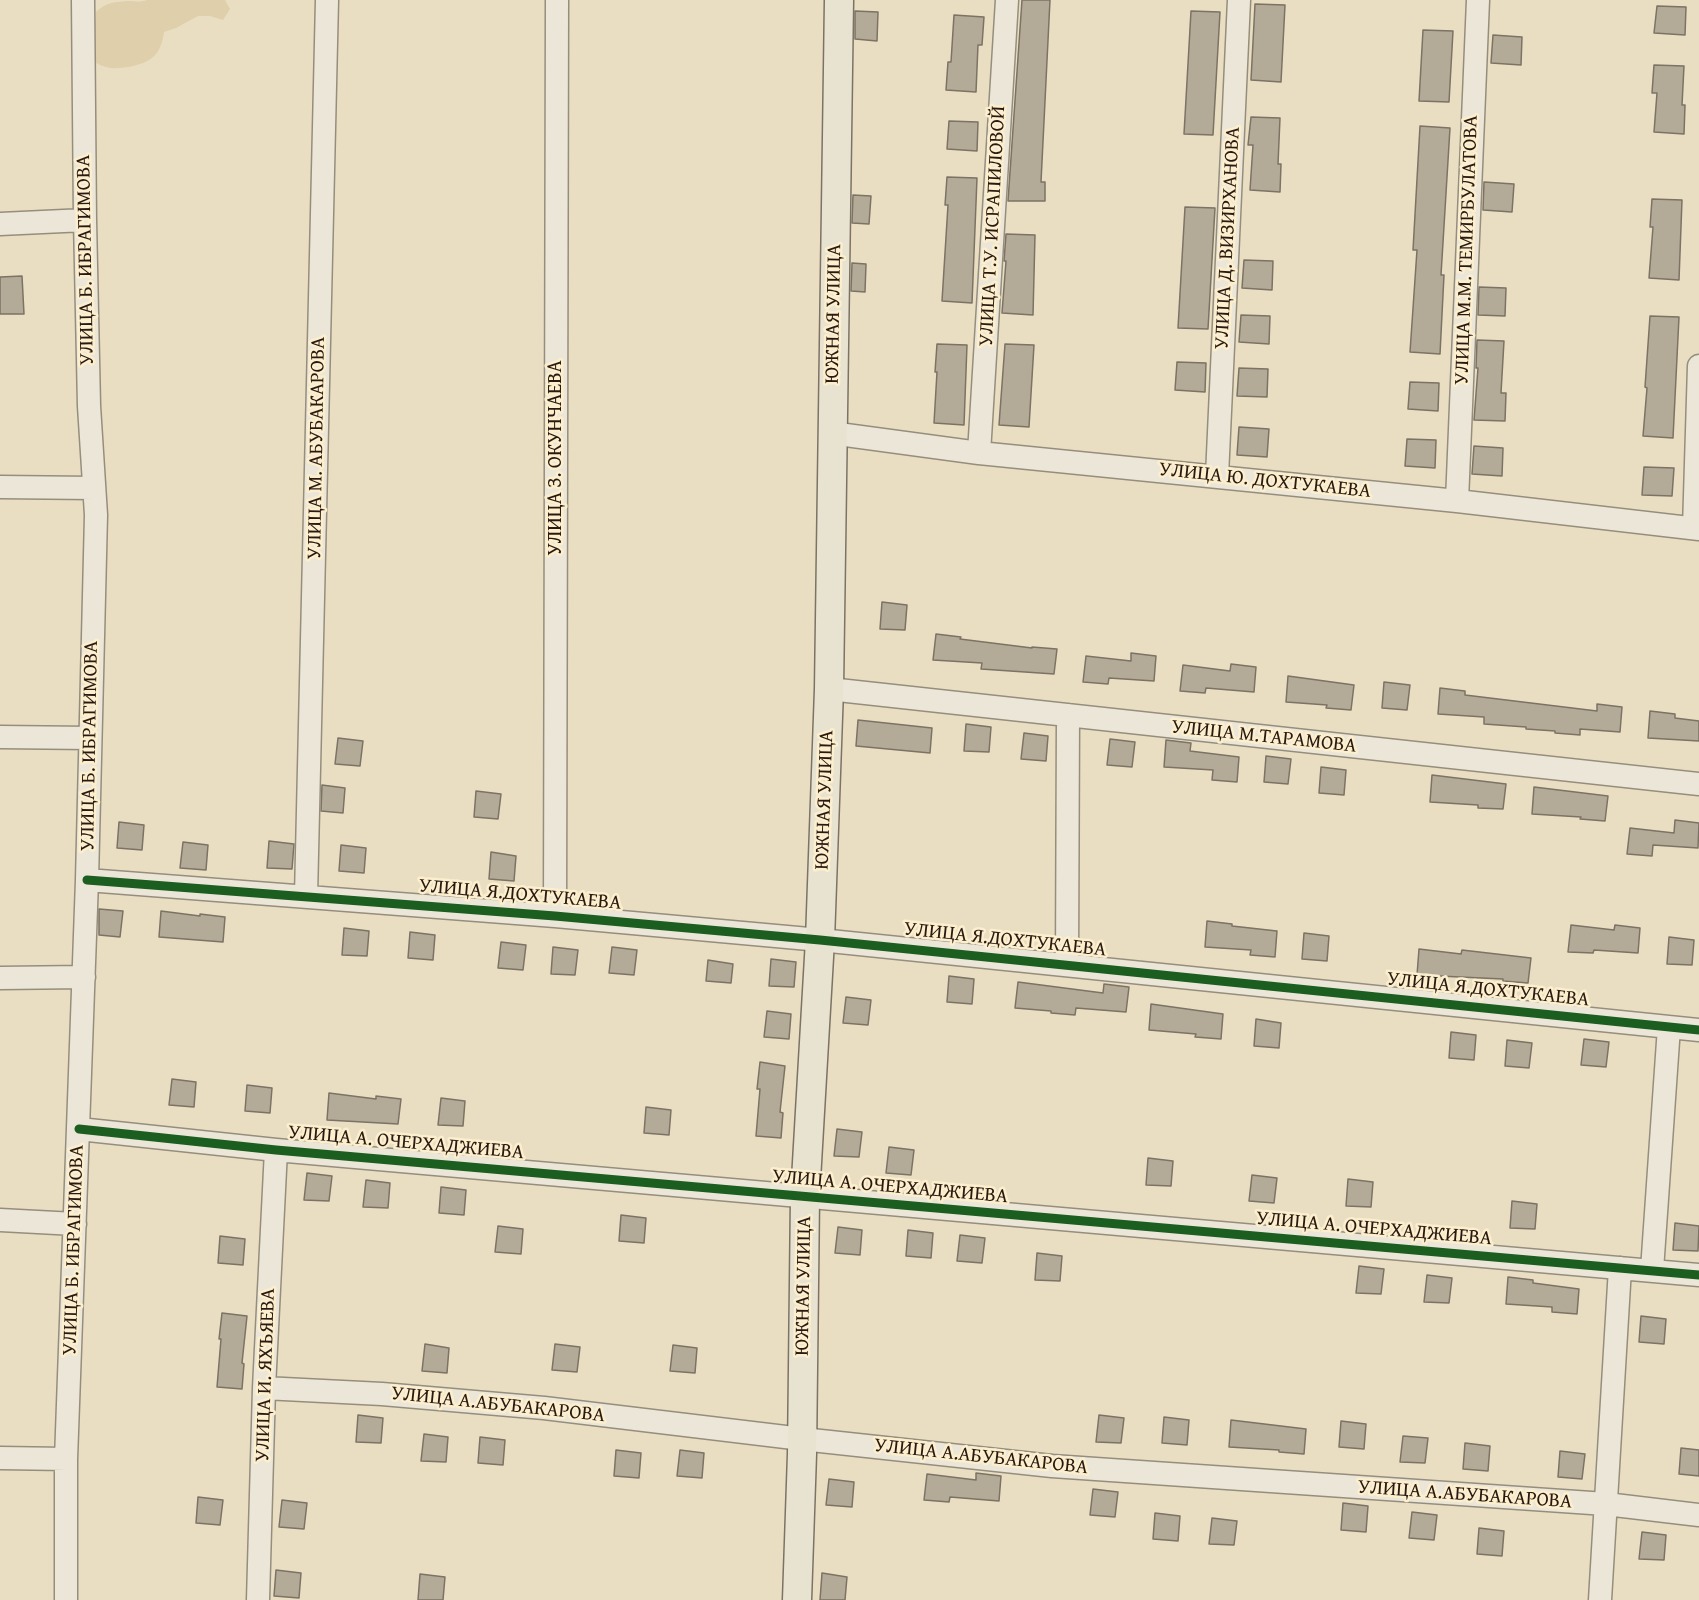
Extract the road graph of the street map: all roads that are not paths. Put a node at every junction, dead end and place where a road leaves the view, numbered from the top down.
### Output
1 (83, 0) edge
2 (327, 0) edge
3 (557, 0) edge
4 (839, 0) edge
5 (1007, 0) edge
6 (1239, 0) edge
7 (1478, 0) edge
8 (85, 220) junction
9 (0, 224) edge
10 (1699, 366) edge
11 (831, 433) junction
12 (979, 453) junction
13 (1217, 476) junction
14 (0, 488) edge
15 (93, 488) junction
16 (1457, 501) junction
17 (1696, 528) edge
18 (829, 689) junction
19 (1068, 715) junction
20 (0, 737) edge
21 (90, 738) junction
22 (1699, 784) edge
23 (87, 880) junction
24 (306, 896) junction
25 (555, 916) junction
26 (820, 940) junction
27 (1067, 965) junction
28 (84, 977) junction
29 (0, 978) edge
30 (1669, 1027) junction
31 (1699, 1030) edge
32 (79, 1129) junction
33 (276, 1150) junction
34 (805, 1197) junction
35 (0, 1220) edge
36 (75, 1224) junction
37 (1620, 1268) junction
38 (1652, 1270) junction
39 (1699, 1275) edge
40 (264, 1388) junction
41 (802, 1439) junction
42 (0, 1458) edge
43 (66, 1459) junction
44 (1606, 1504) junction
45 (1699, 1515) edge
46 (66, 1600) edge
47 (258, 1600) edge
48 (797, 1600) edge
49 (1600, 1600) edge

1 - 8 street, УЛИЦА Б. ИБРАГИМОВА
2 - 24 street, УЛИЦА М. АБУБАКАРОВА
3 - 25 street, УЛИЦА З. ОКУНЧАЕВА
4 - 11 main road, ЮЖНАЯ УЛИЦА
5 - 12 street, УЛИЦА Т.У. ИСРАПИЛОВОЙ
6 - 13 street, УЛИЦА Д. ВИЗИРХАНОВА
7 - 16 street, УЛИЦА М.М. ТЕМИРБУЛАТОВА
8 - 9 street
8 - 15 street, УЛИЦА Б. ИБРАГИМОВА
10 - 17 street
11 - 12 street, УЛИЦА Ю. ДОХТУКАЕВА
11 - 18 main road, ЮЖНАЯ УЛИЦА
12 - 13 street, УЛИЦА Ю. ДОХТУКАЕВА
13 - 16 street, УЛИЦА Ю. ДОХТУКАЕВА
14 - 15 street
15 - 21 street, УЛИЦА Б. ИБРАГИМОВА
16 - 17 street, УЛИЦА Ю. ДОХТУКАЕВА
18 - 19 street, УЛИЦА М.ТАРАМОВА
18 - 26 main road, ЮЖНАЯ УЛИЦА
19 - 22 street, УЛИЦА М.ТАРАМОВА
19 - 27 street
20 - 21 street
21 - 23 street, УЛИЦА Б. ИБРАГИМОВА
23 - 24 street, УЛИЦА Я.ДОХТУКАЕВА
23 - 28 street, УЛИЦА Б. ИБРАГИМОВА
24 - 25 street, УЛИЦА Я.ДОХТУКАЕВА
25 - 26 street, УЛИЦА Я.ДОХТУКАЕВА
26 - 27 street, УЛИЦА Я.ДОХТУКАЕВА
26 - 34 main road, ЮЖНАЯ УЛИЦА
27 - 30 street, УЛИЦА Я.ДОХТУКАЕВА
28 - 29 street
28 - 32 street, УЛИЦА Б. ИБРАГИМОВА
30 - 31 street, УЛИЦА Я.ДОХТУКАЕВА
30 - 38 street
32 - 33 street, УЛИЦА А. ОЧЕРХАДЖИЕВА
32 - 36 street, УЛИЦА Б. ИБРАГИМОВА
33 - 34 street, УЛИЦА А. ОЧЕРХАДЖИЕВА
33 - 40 street, УЛИЦА И. ЯХЪЯЕВА
34 - 37 street, УЛИЦА А. ОЧЕРХАДЖИЕВА
34 - 41 main road, ЮЖНАЯ УЛИЦА
35 - 36 street
36 - 43 street, УЛИЦА Б. ИБРАГИМОВА
37 - 38 street, УЛИЦА А. ОЧЕРХАДЖИЕВА
37 - 44 street
38 - 39 street, УЛИЦА А. ОЧЕРХАДЖИЕВА
40 - 41 street, УЛИЦА А.АБУБАКАРОВА
40 - 47 street, УЛИЦА И. ЯХЪЯЕВА
41 - 44 street, УЛИЦА А.АБУБАКАРОВА
41 - 48 main road, ЮЖНАЯ УЛИЦА
42 - 43 street
43 - 46 street, УЛИЦА Б. ИБРАГИМОВА
44 - 45 street, УЛИЦА А.АБУБАКАРОВА
44 - 49 street

